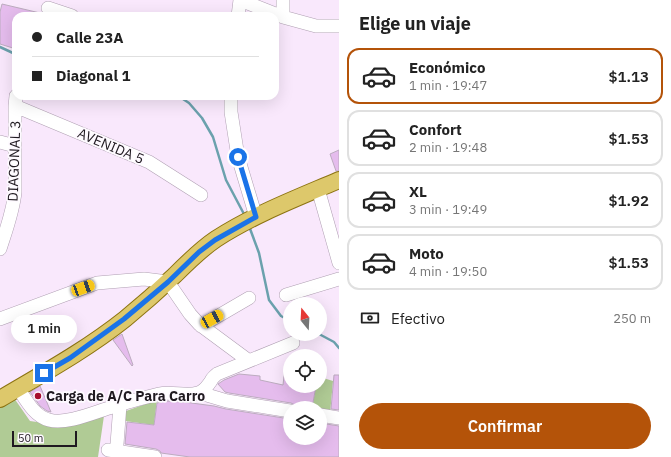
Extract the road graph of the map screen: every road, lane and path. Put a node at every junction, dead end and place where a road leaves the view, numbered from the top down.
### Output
1 (240, 0) edge
2 (283, 0) edge
3 (49, 8) edge
4 (60, 12) edge
5 (238, 12) edge
6 (270, 12) edge
7 (279, 15) edge
8 (283, 17) junction
9 (339, 26) edge
10 (231, 100) edge
11 (16, 101) edge
12 (0, 142) edge
13 (15, 146) junction
14 (339, 180) edge
15 (318, 189) junction
16 (201, 194) dead end
17 (254, 218) junction
18 (0, 249) edge
19 (339, 263) edge
20 (339, 279) edge
21 (168, 282) junction
22 (286, 295) dead end
23 (249, 298) dead end
24 (0, 319) edge
25 (201, 326) junction
26 (293, 343) dead end
27 (249, 361) junction
28 (18, 388) junction
29 (200, 393) junction
30 (0, 399) edge
31 (115, 406) junction
32 (283, 410) edge
33 (327, 416) edge
34 (339, 418) edge
35 (112, 454) edge
36 (155, 457) edge

1 - 5 street
1 - 6 street
2 - 8 street
3 - 4 street
7 - 8 street
8 - 9 street
10 - 17 street
11 - 13 street, DIAGONAL 3
11 - 16 street, AVENIDA 5
12 - 13 street
13 - 18 street, DIAGONAL 3
14 - 15 main road
15 - 17 main road
15 - 19 street
17 - 21 main road
20 - 22 street
21 - 24 street
21 - 25 street
21 - 28 main road
23 - 25 street
25 - 27 street
26 - 27 street
27 - 29 street
28 - 30 main road
28 - 31 street
29 - 31 street
29 - 32 street
31 - 35 street
33 - 34 street
35 - 36 street

